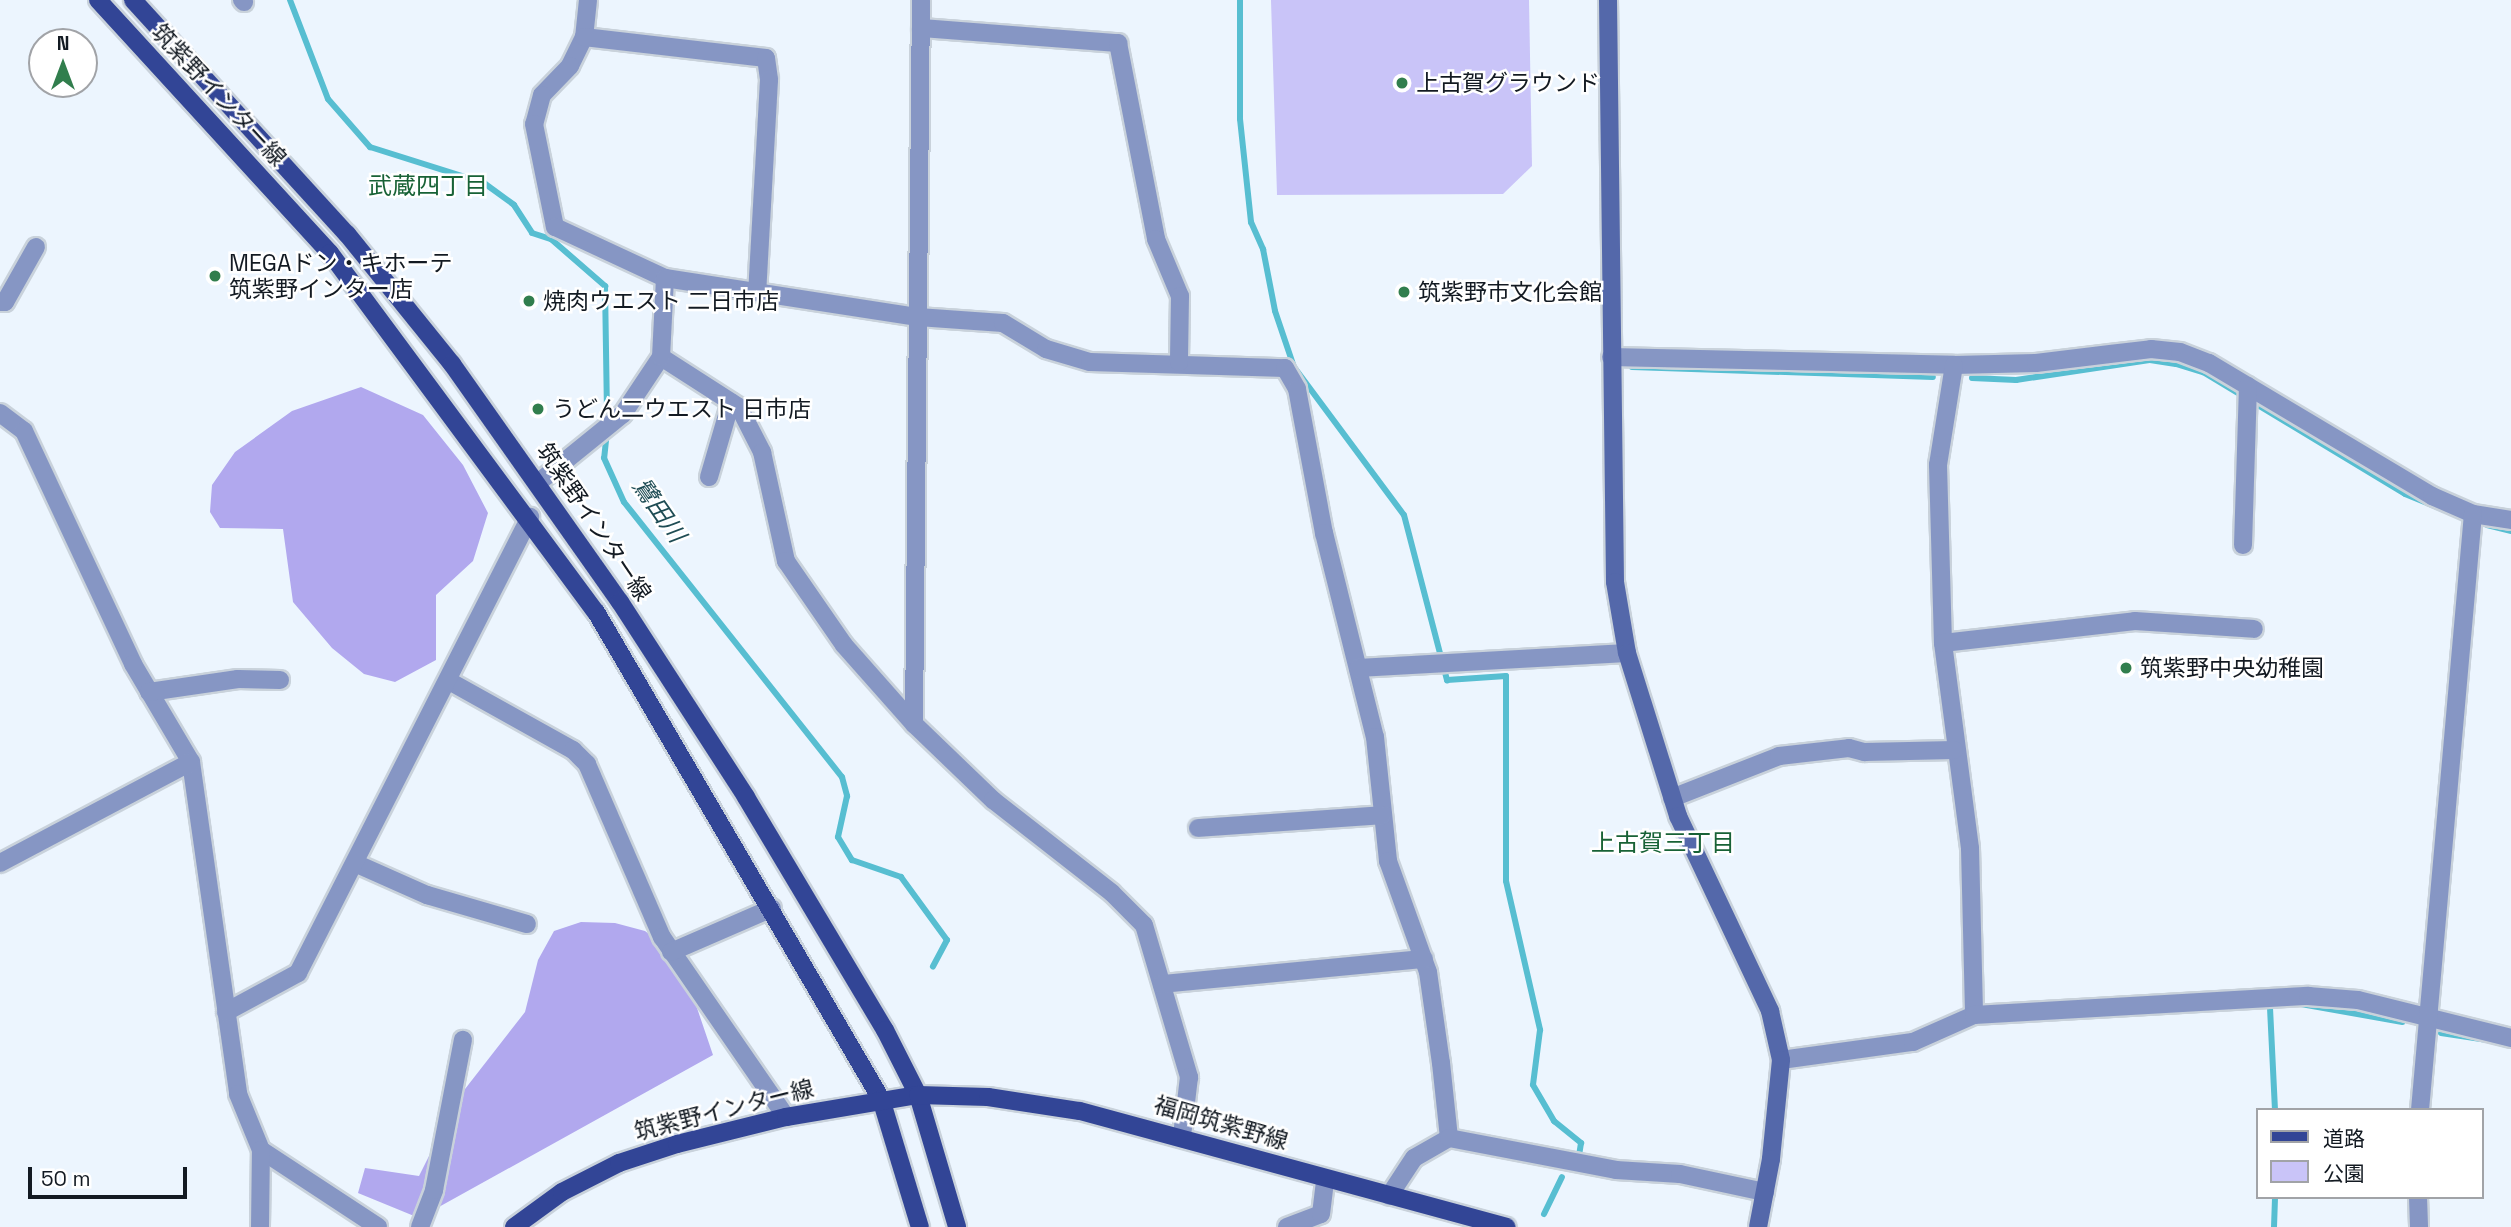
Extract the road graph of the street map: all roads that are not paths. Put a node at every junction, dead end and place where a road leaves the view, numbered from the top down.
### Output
1 (98, 0) edge
2 (133, 0) edge
3 (588, 0) edge
4 (921, 0) edge
5 (1608, 0) edge
6 (920, 28) junction
7 (584, 37) junction
8 (36, 247) dead end
9 (665, 278) junction
10 (757, 292) junction
11 (0, 302) edge
12 (918, 317) junction
13 (661, 357) junction
14 (1611, 357) junction
15 (1179, 362) junction
16 (1954, 365) junction
17 (2248, 386) junction
18 (731, 402) junction
19 (0, 413) edge
20 (709, 477) dead end
21 (539, 482) junction
22 (2473, 514) junction
23 (530, 517) junction
24 (2511, 520) edge
25 (2244, 545) dead end
26 (2254, 629) dead end
27 (1942, 643) junction
28 (1626, 653) junction
29 (1358, 668) junction
30 (280, 680) dead end
31 (449, 681) junction
32 (149, 692) junction
33 (914, 724) junction
34 (1954, 750) junction
35 (191, 762) junction
36 (1672, 799) junction
37 (1383, 815) junction
38 (1198, 828) dead end
39 (0, 863) edge
40 (357, 864) junction
41 (772, 908) junction
42 (527, 923) dead end
43 (671, 952) junction
44 (1424, 959) junction
45 (1162, 984) junction
46 (226, 1012) junction
47 (1974, 1015) junction
48 (2428, 1019) junction
49 (2511, 1038) edge
50 (463, 1040) dead end
51 (1781, 1060) junction
52 (918, 1095) junction
53 (881, 1099) junction
54 (2420, 1108) edge
55 (786, 1117) junction
56 (1182, 1136) junction
57 (1449, 1138) junction
58 (261, 1150) junction
59 (1325, 1179) junction
60 (1765, 1192) junction
61 (1389, 1196) junction
62 (2418, 1199) edge
63 (260, 1227) edge
64 (378, 1227) edge
65 (420, 1227) edge
66 (514, 1227) edge
67 (920, 1227) edge
68 (957, 1227) edge
69 (1287, 1227) edge
70 (1506, 1227) edge
71 (1758, 1227) edge
72 (2419, 1227) edge

1 - 23 main road, 筑紫野インター線
2 - 21 main road, 筑紫野インター線
3 - 7 street
4 - 6 street
5 - 14 main road
6 - 12 street
6 - 15 street
7 - 9 street
7 - 10 street
8 - 11 street
9 - 10 street
9 - 13 street
10 - 12 street
12 - 15 street
12 - 33 street
13 - 18 street
13 - 21 street
14 - 16 street
14 - 28 main road
15 - 29 street
16 - 17 street
16 - 27 street
17 - 22 street
17 - 25 street
18 - 20 street
18 - 33 street
19 - 32 street
21 - 52 main road, 筑紫野インター線
22 - 24 street
22 - 48 street
23 - 31 street
23 - 41 main road, 筑紫野インター線
26 - 27 street
27 - 34 street
28 - 29 street
28 - 36 main road
29 - 37 street
30 - 32 street
31 - 40 street
31 - 43 street
32 - 35 street
33 - 45 street
34 - 36 street
34 - 47 street
35 - 39 street
35 - 46 street
36 - 51 main road
37 - 38 street
37 - 44 street
40 - 42 street
40 - 46 street
41 - 43 street
41 - 53 main road, 筑紫野インター線
43 - 55 street
44 - 45 street
44 - 57 street
45 - 56 street
46 - 58 street
47 - 48 street
47 - 51 street
48 - 49 street
48 - 54 street
50 - 65 street
51 - 60 main road
52 - 53 main road, 筑紫野インター線
52 - 56 main road, 福岡筑紫野線
52 - 68 main road
53 - 55 main road, 筑紫野インター線
53 - 67 main road
55 - 66 main road, 筑紫野インター線
56 - 59 main road, 福岡筑紫野線
57 - 60 street
57 - 61 street
58 - 63 street
58 - 64 street
59 - 61 main road, 福岡筑紫野線
59 - 69 street
60 - 71 main road
61 - 70 main road, 福岡筑紫野線
62 - 72 street

